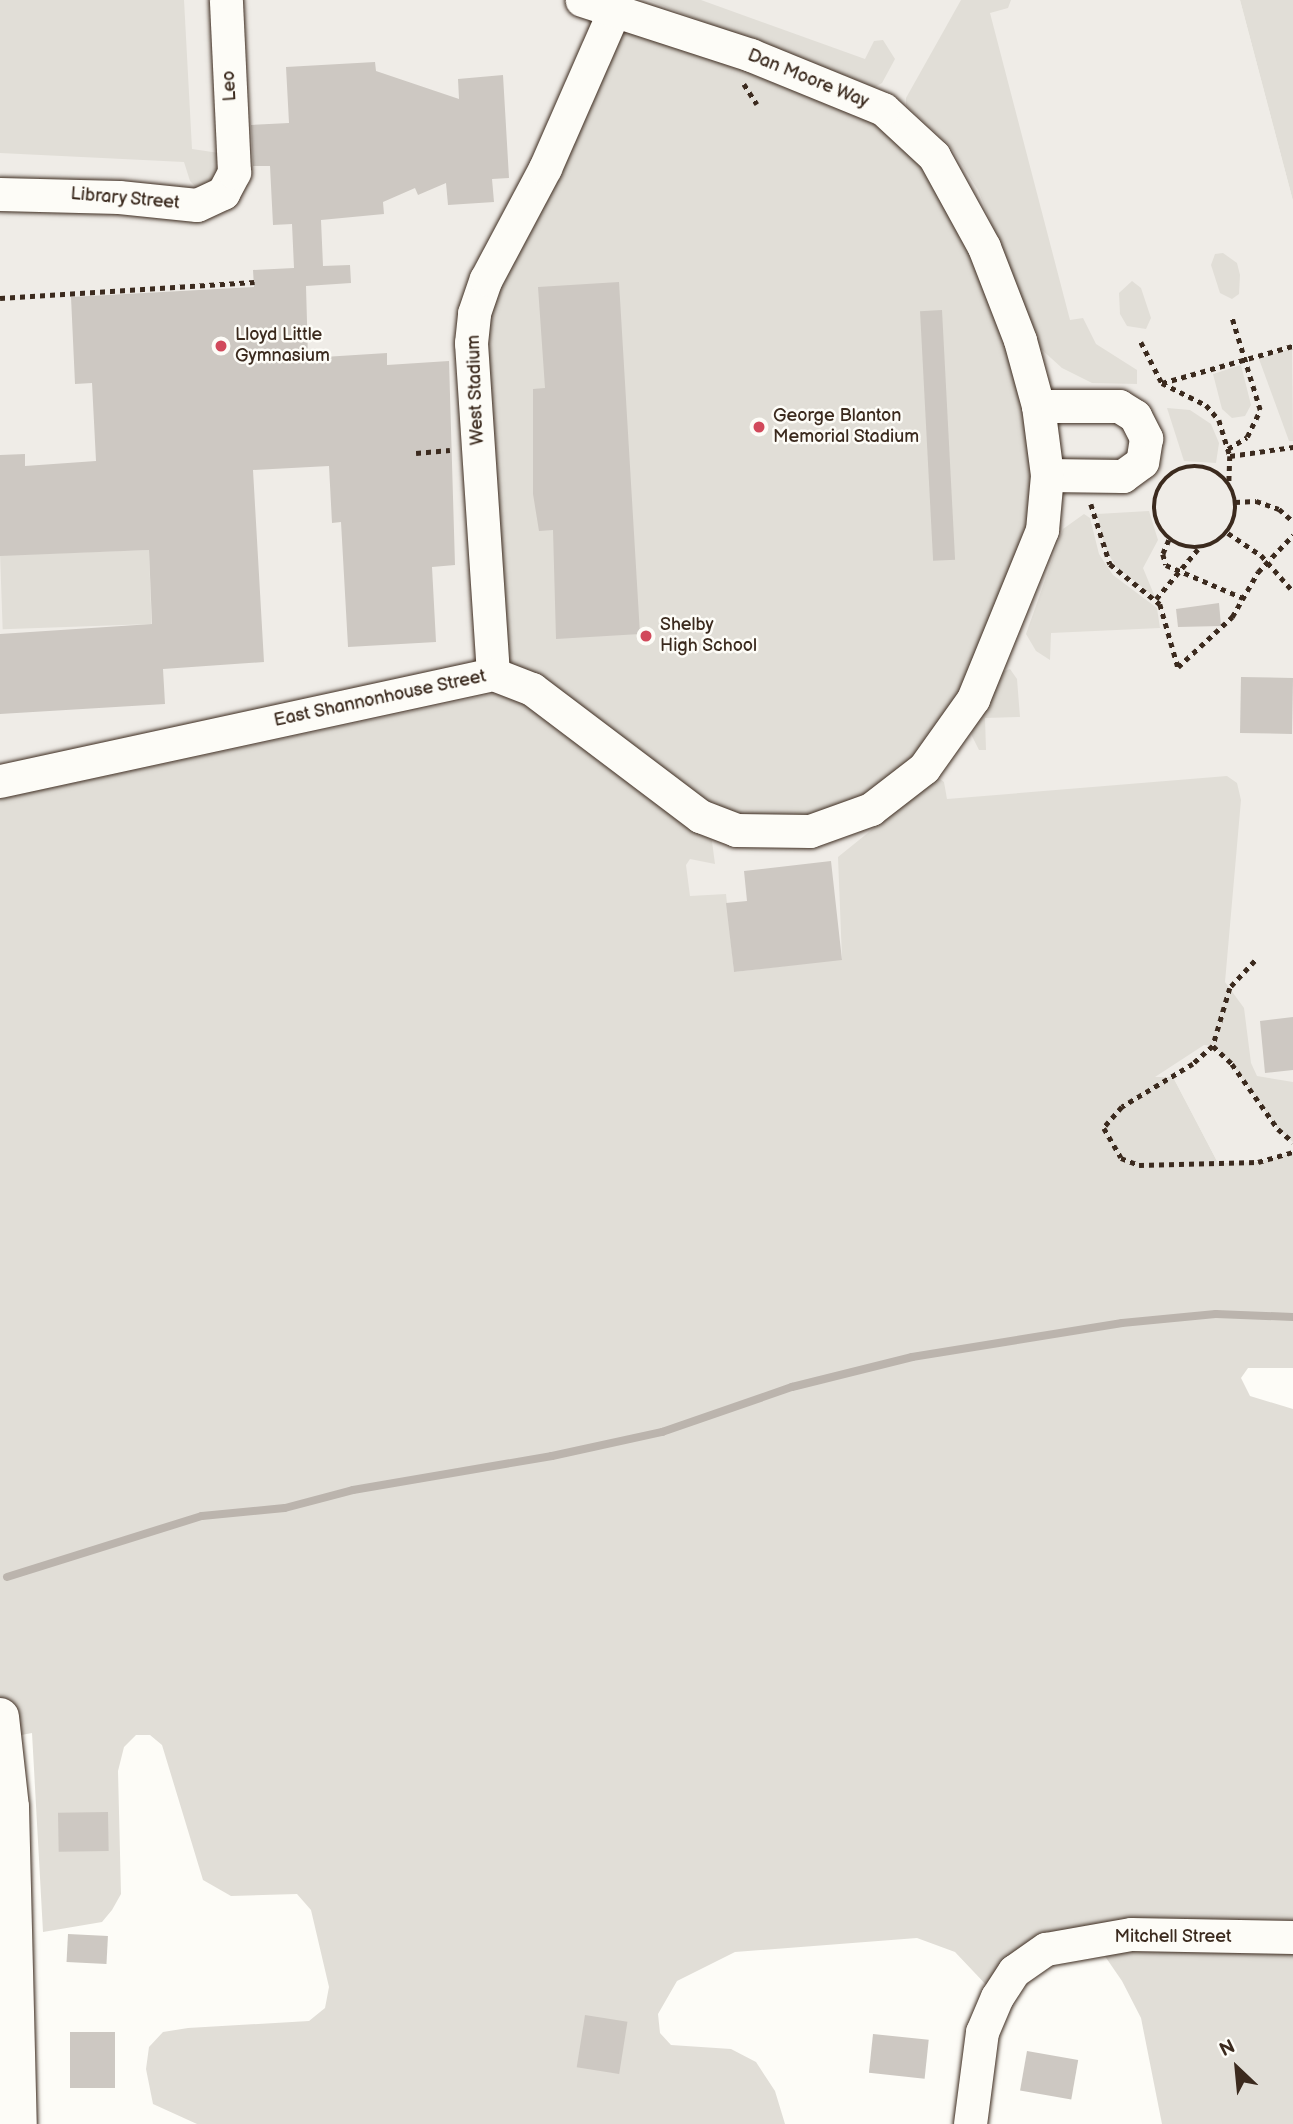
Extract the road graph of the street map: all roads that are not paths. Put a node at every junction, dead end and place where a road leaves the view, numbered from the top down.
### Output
1 (226, 0) edge
2 (582, 0) edge
3 (614, 11) junction
4 (234, 172) joint
5 (0, 194) edge
6 (1038, 406) junction
7 (1047, 475) junction
8 (493, 674) junction
9 (0, 780) edge
10 (0, 1717) edge
11 (1293, 1937) edge
12 (18, 2124) edge
13 (970, 2124) edge

1 - 4 street, Leo
2 - 3 street, Dan Moore Way
3 - 6 street, Dan Moore Way
3 - 8 street, West Stadium
4 - 5 street, Library Street
6 - 7 street, Dan Moore Way
6 - 7 street
7 - 8 street, East Shannonhouse Street
8 - 9 street, East Shannonhouse Street
10 - 12 main road
11 - 13 street, Mitchell Street

